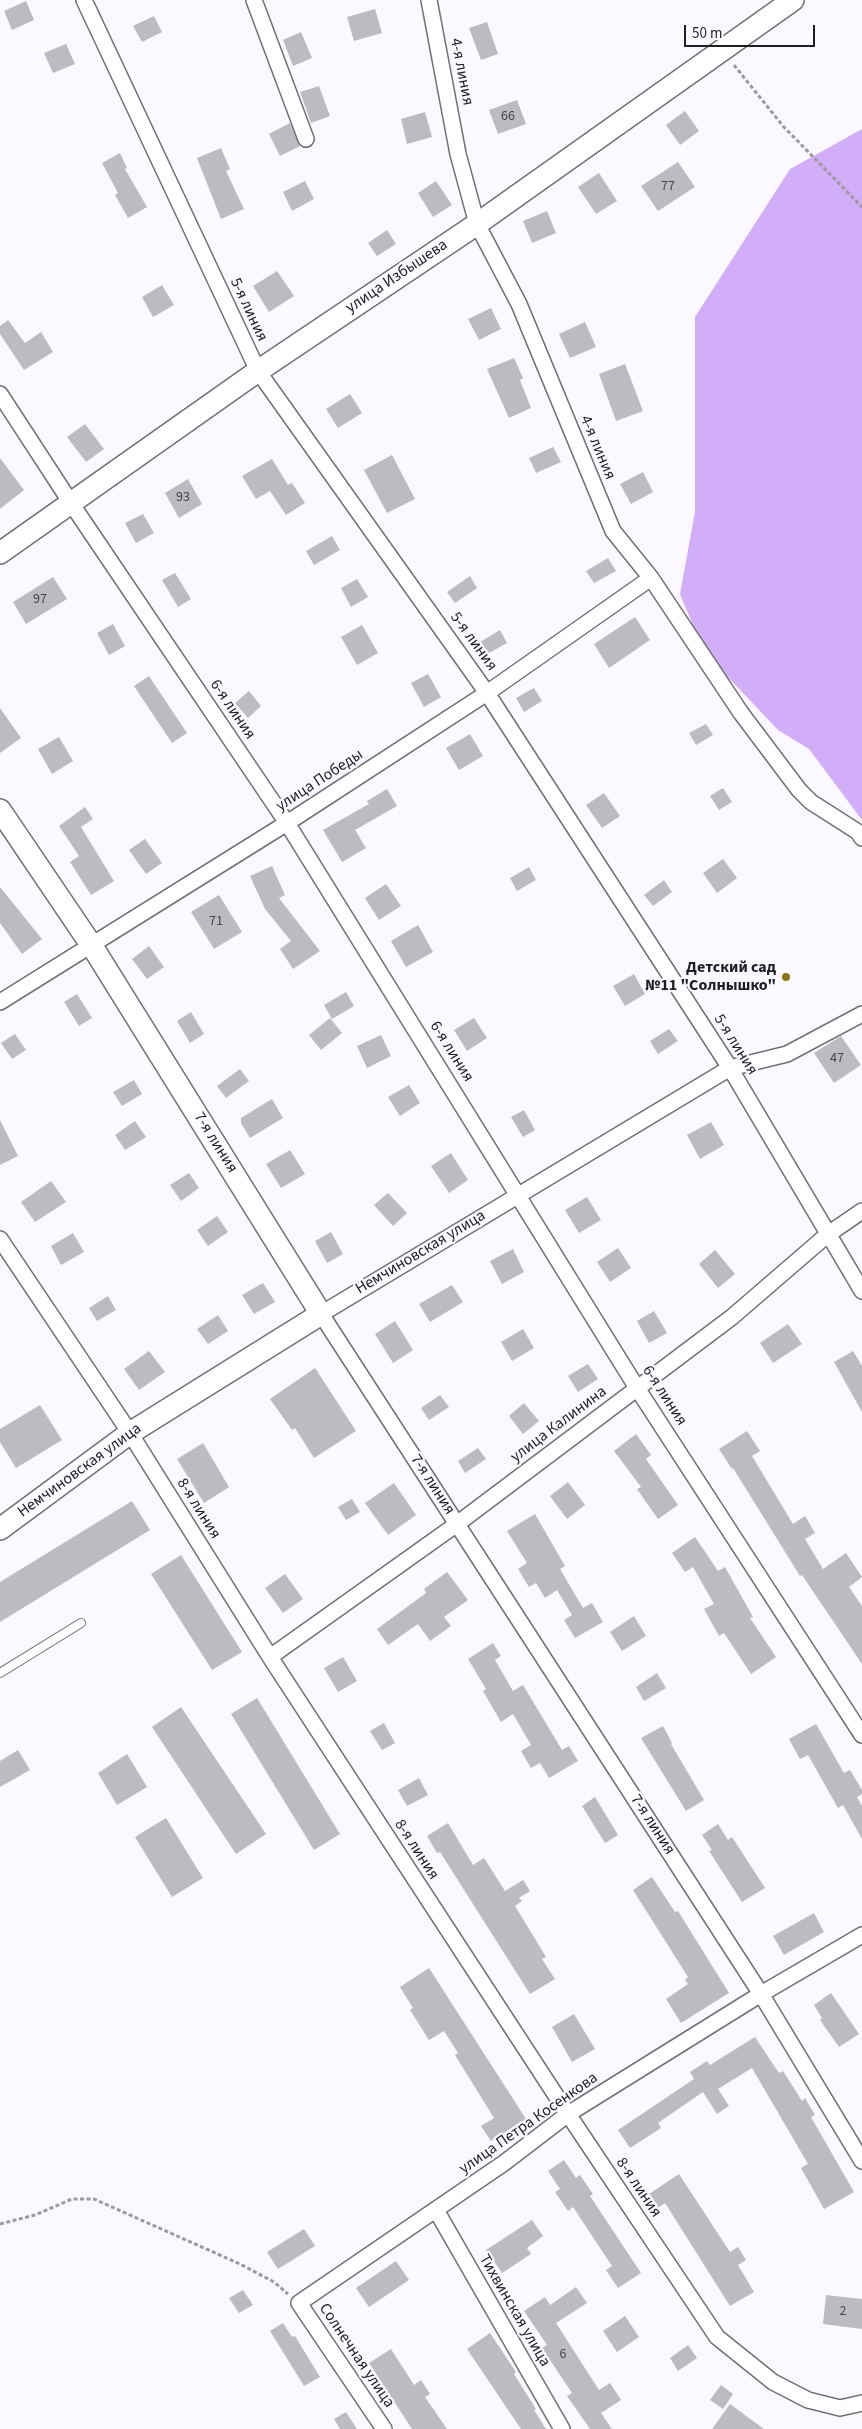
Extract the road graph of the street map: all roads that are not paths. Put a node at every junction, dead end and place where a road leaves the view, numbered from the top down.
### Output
1 (84, 0) edge
2 (254, 0) edge
3 (429, 0) edge
4 (793, 0) edge
5 (306, 138) dead end
6 (476, 224) junction
7 (258, 371) junction
8 (0, 394) edge
9 (71, 503) junction
10 (0, 553) edge
11 (651, 578) junction
12 (487, 693) junction
13 (0, 810) edge
14 (287, 823) junction
15 (862, 838) edge
16 (92, 946) junction
17 (0, 1002) edge
18 (862, 1014) edge
19 (730, 1068) junction
20 (518, 1194) junction
21 (862, 1211) edge
22 (827, 1235) junction
23 (0, 1239) edge
24 (862, 1291) edge
25 (321, 1314) junction
26 (637, 1388) junction
27 (130, 1433) junction
28 (457, 1524) junction
29 (0, 1529) edge
30 (81, 1623) dead end
31 (270, 1657) junction
32 (0, 1673) edge
33 (862, 1735) edge
34 (862, 1935) edge
35 (761, 1994) junction
36 (568, 2114) junction
37 (862, 2161) edge
38 (436, 2210) junction
39 (299, 2303) joint
40 (862, 2403) edge
41 (384, 2429) edge
42 (562, 2429) edge

1 - 7 street, 5-я линия
2 - 5 street
3 - 6 street, 4-я линия
4 - 6 main road, улица Избышева
6 - 7 main road, улица Избышева
6 - 11 street, 4-я линия
7 - 9 main road, улица Избышева
7 - 12 street, 5-я линия
8 - 9 street, 6-я линия
9 - 10 main road, улица Избышева
9 - 14 street, 6-я линия
11 - 12 street, улица Победы
11 - 15 street, 4-я линия
12 - 14 street, улица Победы
12 - 19 street, 5-я линия
13 - 16 main road, 7-я линия
14 - 16 street, улица Победы
14 - 20 street, 6-я линия
16 - 17 street, улица Победы
16 - 25 main road, 7-я линия
18 - 19 street, Немчиновская улица
19 - 20 street, Немчиновская улица
19 - 22 street, 5-я линия
20 - 25 street, Немчиновская улица
20 - 26 street, 6-я линия
21 - 22 street, улица Калинина
22 - 24 street, 5-я линия
22 - 26 street, улица Калинина
23 - 27 street, 8-я линия
25 - 27 main road, Немчиновская улица
25 - 28 street, 7-я линия
26 - 28 street, улица Калинина
26 - 33 street, 6-я линия
27 - 29 main road, Немчиновская улица
27 - 31 street, 8-я линия
28 - 31 street, улица Калинина
28 - 35 street, 7-я линия
30 - 32 lane
31 - 36 street, 8-я линия
34 - 35 street, улица Петра Косенкова
35 - 36 street, улица Петра Косенкова
35 - 37 street, 7-я линия
36 - 38 street, улица Петра Косенкова
36 - 40 street, 8-я линия
38 - 39 street, улица Петра Косенкова
38 - 42 street, Тихвинская улица
39 - 41 street, Солнечная улица

